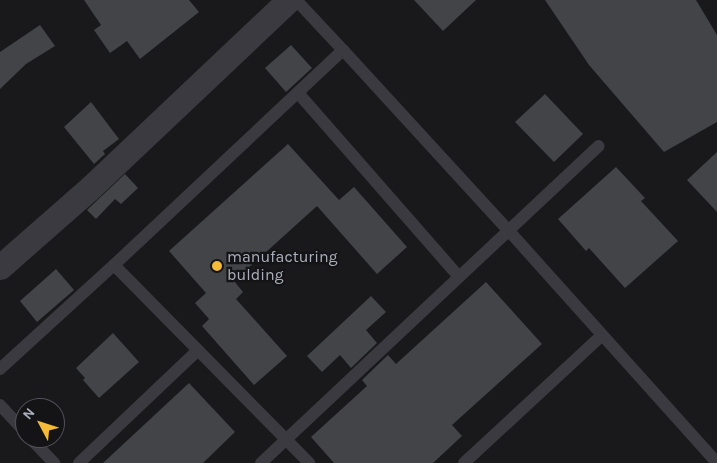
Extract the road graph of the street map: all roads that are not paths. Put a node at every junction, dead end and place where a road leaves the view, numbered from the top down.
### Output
1 (289, 0) edge
2 (296, 0) edge
3 (343, 50) junction
4 (299, 94) junction
5 (599, 146) dead end
6 (509, 231) junction
7 (114, 265) junction
8 (0, 267) edge
9 (459, 277) junction
10 (602, 335) junction
11 (198, 350) junction
12 (0, 369) edge
13 (0, 405) edge
14 (15, 421) edge
15 (287, 440) junction
16 (40, 448) edge
17 (54, 463) edge
18 (78, 463) edge
19 (261, 463) edge
20 (309, 463) edge
21 (464, 463) edge
22 (717, 463) edge

1 - 8 street
2 - 3 lane
3 - 4 lane
3 - 6 lane
4 - 7 lane
4 - 9 lane
5 - 6 lane
6 - 9 lane
6 - 10 lane
7 - 11 lane
7 - 12 lane
9 - 15 lane
10 - 21 lane
10 - 22 lane
11 - 15 lane
11 - 18 lane
13 - 14 lane
15 - 19 lane
15 - 20 lane
16 - 17 lane

